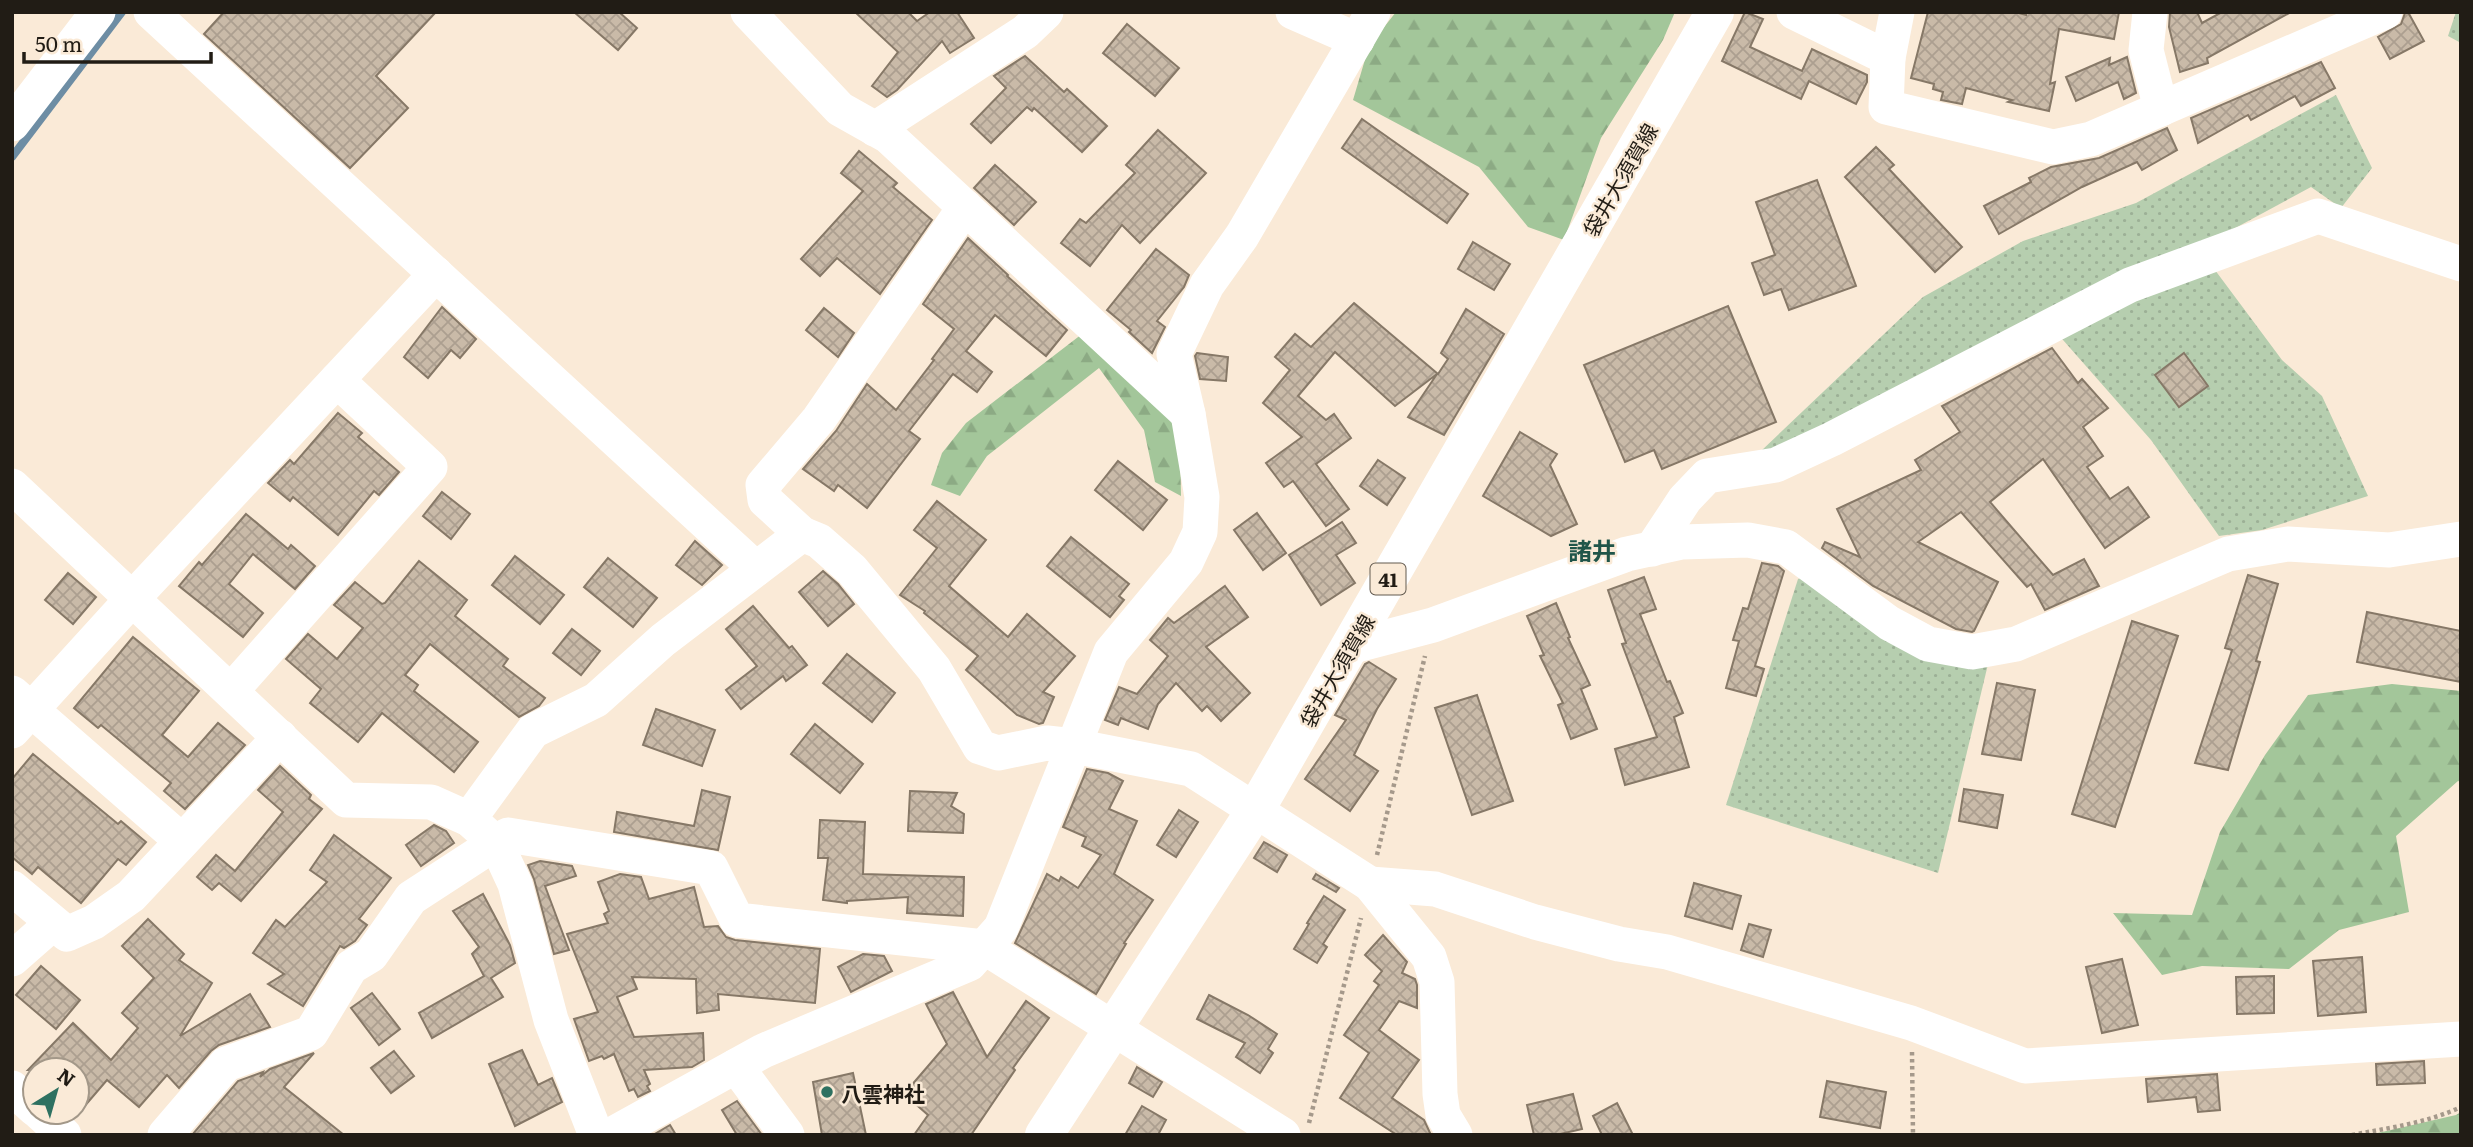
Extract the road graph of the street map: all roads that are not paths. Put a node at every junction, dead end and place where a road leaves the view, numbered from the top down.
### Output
1 (98, 12) edge
2 (151, 12) edge
3 (748, 12) edge
4 (1046, 12) edge
5 (1293, 12) edge
6 (1715, 12) edge
7 (1794, 12) edge
8 (1897, 12) edge
9 (2150, 12) edge
10 (2385, 12) edge
11 (1365, 26) edge
12 (1888, 58) junction
13 (2161, 109) junction
14 (12, 124) edge
15 (875, 129) junction
16 (965, 207) junction
17 (2461, 264) edge
18 (436, 274) junction
19 (337, 380) junction
20 (1188, 414) junction
21 (12, 486) edge
22 (802, 534) junction
23 (2461, 539) edge
24 (1652, 548) junction
25 (756, 569) junction
26 (133, 598) junction
27 (1349, 647) junction
28 (231, 691) junction
29 (19, 711) edge
30 (280, 737) junction
31 (1074, 746) junction
32 (1256, 809) junction
33 (469, 819) junction
34 (182, 841) junction
35 (495, 843) junction
36 (1370, 884) junction
37 (12, 888) edge
38 (53, 923) junction
39 (984, 947) junction
40 (12, 959) edge
41 (1114, 1028) junction
42 (2461, 1039) edge
43 (736, 1066) junction
44 (165, 1135) edge
45 (596, 1135) edge
46 (611, 1135) edge
47 (788, 1135) edge
48 (1044, 1135) edge
49 (1283, 1135) edge
50 (1455, 1135) edge

1 - 14 street
2 - 18 street
3 - 15 street
4 - 15 street
5 - 11 street
6 - 27 main road, 袋井大須賀線 / 41
7 - 12 street
8 - 12 street
9 - 13 street
10 - 13 street
11 - 20 street
12 - 13 street
15 - 16 street
16 - 20 street
16 - 22 street
17 - 24 street
18 - 19 street
18 - 25 street
19 - 26 street
19 - 28 street
20 - 31 street
21 - 26 street
22 - 25 street
22 - 31 street
23 - 24 street
24 - 27 street
25 - 33 street
26 - 28 street
26 - 29 street
27 - 32 main road, 袋井大須賀線 / 41
28 - 30 street
29 - 34 street
30 - 33 street
30 - 34 street
31 - 32 street
31 - 39 street
32 - 36 street
32 - 41 main road, 袋井大須賀線 / 41
33 - 35 street
34 - 38 street
35 - 39 street
35 - 44 street
35 - 45 street
36 - 42 street
36 - 50 street
37 - 38 street
38 - 40 street
39 - 41 street
39 - 43 street
41 - 48 main road, 袋井大須賀線 / 41
41 - 49 street
43 - 46 street
43 - 47 street

